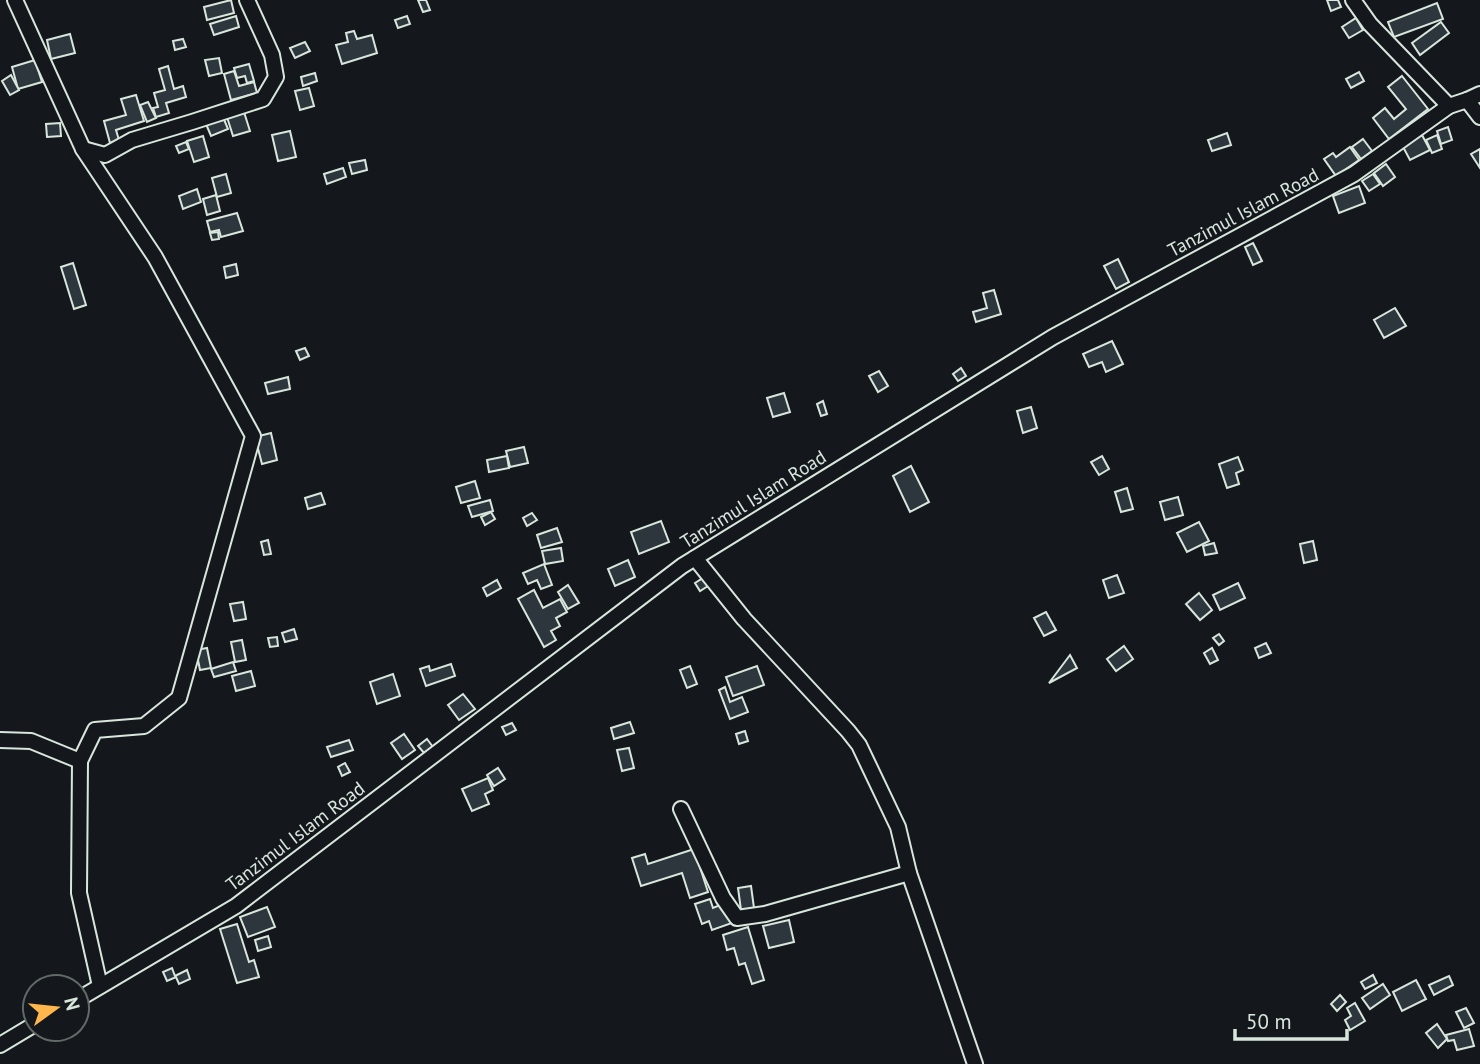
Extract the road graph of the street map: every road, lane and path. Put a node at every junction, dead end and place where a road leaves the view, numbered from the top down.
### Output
1 (15, 0) edge
2 (247, 0) edge
3 (1353, 0) edge
4 (1474, 97) edge
5 (1449, 106) junction
6 (1480, 117) edge
7 (83, 149) junction
8 (695, 558) junction
9 (0, 740) edge
10 (80, 761) junction
11 (681, 809) dead end
12 (909, 873) junction
13 (100, 986) junction
14 (91, 991) edge
15 (21, 1032) edge
16 (0, 1045) edge
17 (975, 1064) edge

1 - 7 street
2 - 7 street
3 - 5 street
4 - 5 street, Tanzimul Islam Road
4 - 6 street, Tanzimul Islam Road
5 - 8 street, Tanzimul Islam Road
7 - 10 street
8 - 12 street
8 - 13 street, Tanzimul Islam Road
9 - 10 street
10 - 13 street
11 - 12 street
12 - 17 street
13 - 14 street, Tanzimul Islam Road
15 - 16 street

